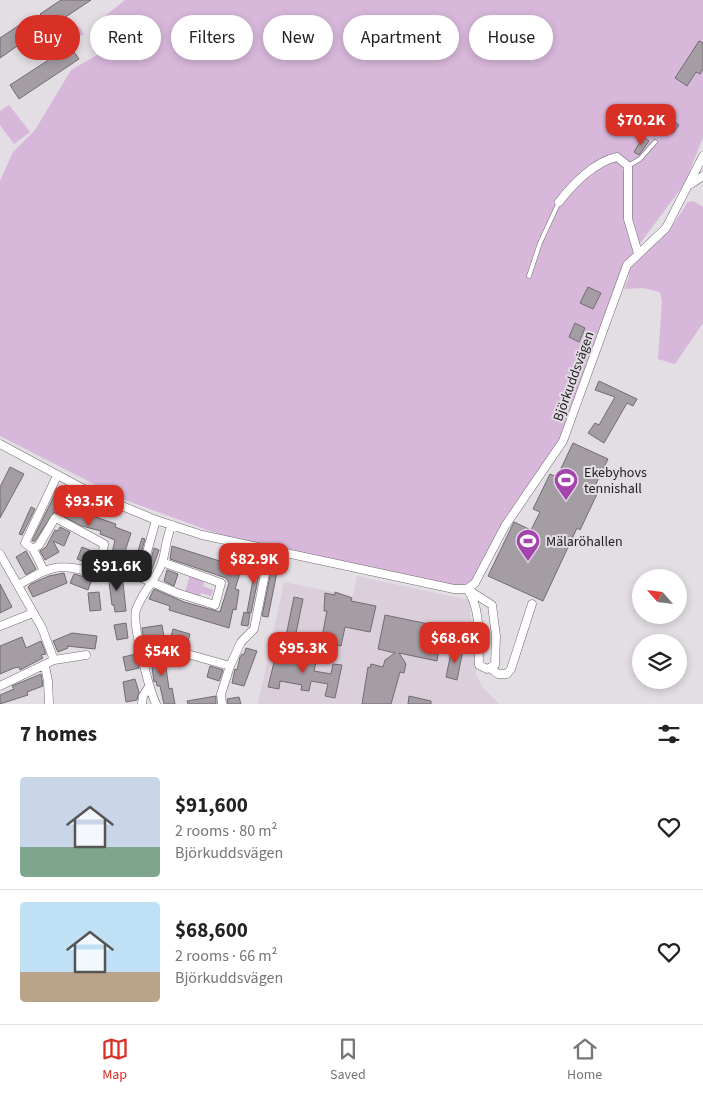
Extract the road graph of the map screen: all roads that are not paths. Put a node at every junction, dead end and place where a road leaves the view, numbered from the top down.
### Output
1 (654, 142) dead end
2 (703, 156) edge
3 (628, 166) junction
4 (703, 176) edge
5 (689, 186) junction
6 (558, 202) joint
7 (638, 253) junction
8 (529, 276) dead end
9 (0, 444) edge
10 (57, 476) junction
11 (156, 520) junction
12 (172, 525) junction
13 (33, 549) junction
14 (270, 549) junction
15 (0, 554) edge
16 (162, 562) junction
17 (44, 571) junction
18 (154, 582) junction
19 (18, 585) junction
20 (467, 589) junction
21 (532, 604) dead end
22 (33, 613) junction
23 (0, 626) edge
24 (142, 648) junction
25 (86, 655) dead end
26 (54, 660) junction
27 (45, 666) junction
28 (230, 666) junction
29 (490, 668) junction
30 (0, 686) edge
31 (148, 688) junction
32 (49, 704) edge
33 (142, 704) edge
34 (156, 704) edge
35 (222, 704) edge

1 - 3 lane
2 - 5 street
3 - 6 street
3 - 7 street
4 - 5 street, Björkuddsvägen
5 - 7 street, Björkuddsvägen
6 - 8 lane
7 - 20 street, Björkuddsvägen
9 - 10 street
10 - 11 street
10 - 13 street
11 - 12 street
11 - 18 street
12 - 14 street
12 - 16 street
13 - 17 street
13 - 17 street
14 - 20 street
14 - 28 street
15 - 19 street
16 - 18 street
16 - 18 street
17 - 19 street
18 - 24 street
19 - 22 street
20 - 29 street
20 - 29 street
21 - 29 street
22 - 23 street
22 - 26 street
24 - 28 street
24 - 31 street
25 - 26 street
26 - 27 street
27 - 30 street
27 - 32 street
28 - 35 street
31 - 33 street
31 - 34 street

